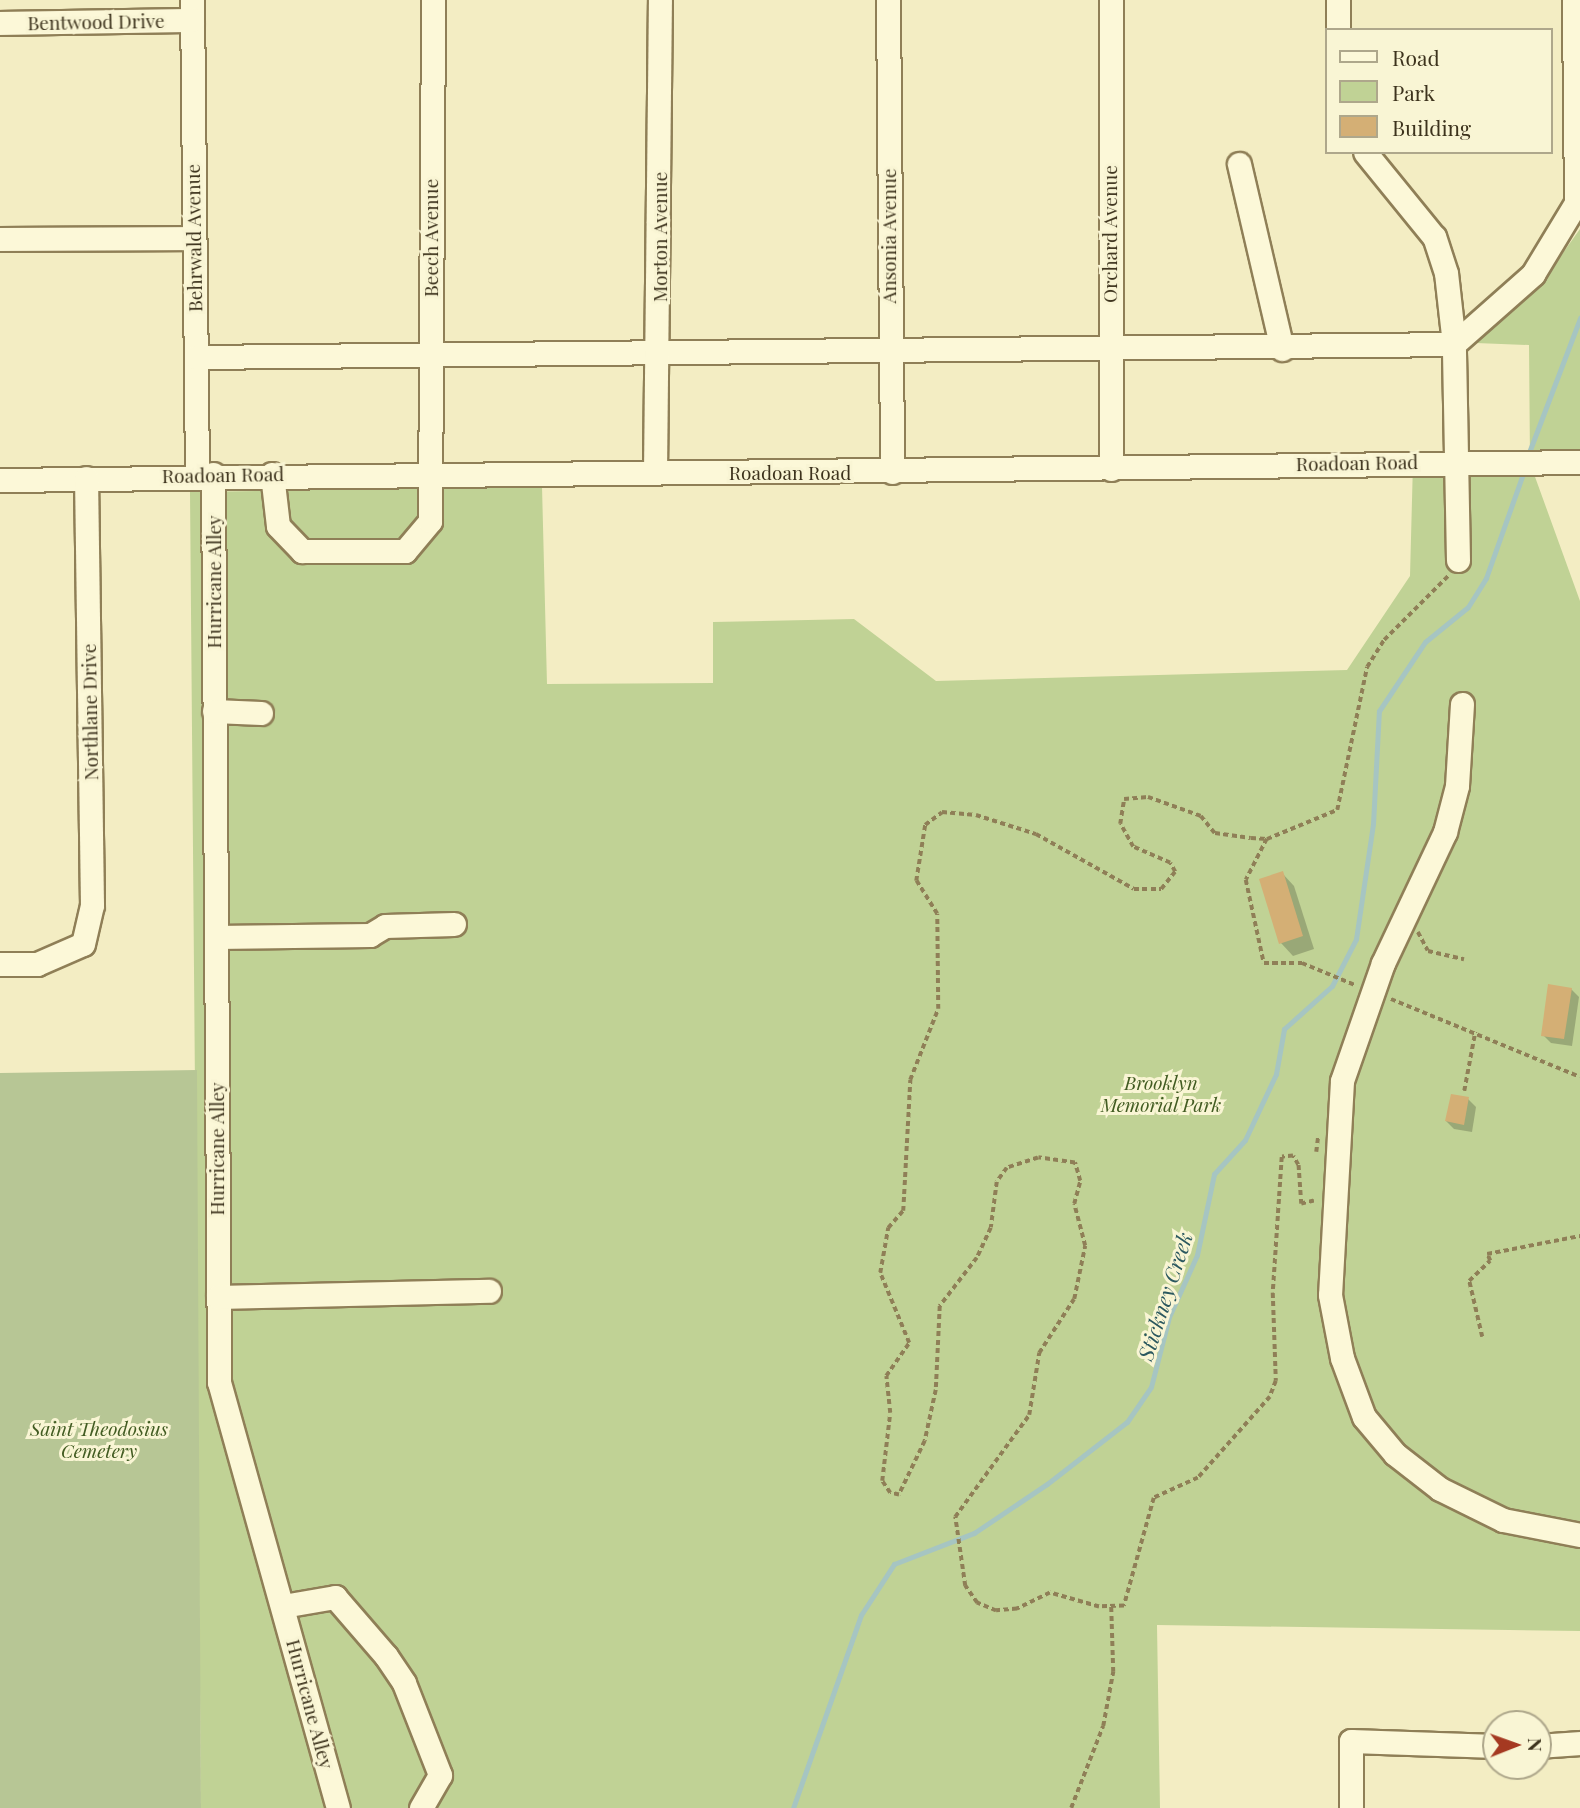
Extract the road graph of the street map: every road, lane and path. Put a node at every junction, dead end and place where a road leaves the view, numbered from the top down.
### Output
1 (433, 0) edge
2 (660, 0) edge
3 (888, 0) edge
4 (1111, 0) edge
5 (1338, 0) edge
6 (1574, 0) edge
7 (192, 10) edge
8 (0, 23) edge
9 (1338, 28) edge
10 (1367, 154) edge
11 (1239, 164) dead end
12 (1578, 203) edge
13 (194, 238) junction
14 (0, 239) edge
15 (1454, 344) junction
16 (1282, 349) junction
17 (1109, 350) junction
18 (890, 351) junction
19 (431, 355) junction
20 (660, 355) junction
21 (196, 357) junction
22 (1456, 461) junction
23 (1569, 462) edge
24 (1111, 468) junction
25 (892, 472) junction
26 (656, 473) junction
27 (272, 474) junction
28 (205, 475) junction
29 (435, 477) junction
30 (86, 478) junction
31 (0, 480) edge
32 (1458, 561) joint
33 (1461, 704) dead end
34 (214, 711) junction
35 (261, 713) dead end
36 (1267, 839) junction
37 (1407, 912) junction
38 (454, 924) dead end
39 (216, 937) junction
40 (1464, 959) dead end
41 (0, 964) edge
42 (1363, 988) junction
43 (1475, 1032) junction
44 (1580, 1077) edge
45 (1464, 1091) dead end
46 (1336, 1122) junction
47 (1316, 1163) dead end
48 (1316, 1187) dead end
49 (1580, 1236) edge
50 (489, 1291) dead end
51 (218, 1297) junction
52 (1482, 1336) dead end
53 (1580, 1535) edge
54 (283, 1606) junction
55 (1111, 1607) junction
56 (1580, 1743) edge
57 (1552, 1745) edge
58 (1482, 1746) edge
59 (338, 1808) edge
60 (421, 1808) edge
61 (1071, 1808) edge
62 (1351, 1808) edge

1 - 19 street, Beech Avenue
2 - 20 street, Morton Avenue
3 - 18 street, Ansonia Avenue
4 - 17 street, Orchard Avenue
5 - 9 street
6 - 12 street
7 - 8 street, Bentwood Drive
7 - 13 street, Behrwald Avenue
10 - 15 street
11 - 16 street
12 - 15 street
13 - 14 street
13 - 21 street, Behrwald Avenue
15 - 16 street
15 - 22 street
16 - 17 street
17 - 18 street
17 - 24 street, Orchard Avenue
18 - 20 street
18 - 25 street, Ansonia Avenue
19 - 20 street
19 - 21 street
19 - 29 street, Beech Avenue
20 - 26 street, Morton Avenue
21 - 28 street, Behrwald Avenue
22 - 23 street, Roadoan Road
22 - 24 street, Roadoan Road
22 - 32 street
24 - 25 street, Roadoan Road
25 - 26 street, Roadoan Road
26 - 29 street, Roadoan Road
27 - 28 street, Roadoan Road
27 - 29 street, Roadoan Road
27 - 29 street, Beech Avenue
28 - 30 street, Roadoan Road
28 - 34 street, Hurricane Alley
30 - 31 street, Roadoan Road
30 - 41 street, Northlane Drive
32 - 36 path
33 - 37 street
34 - 35 street
34 - 39 street, Hurricane Alley
36 - 42 path
36 - 55 path
37 - 40 path
37 - 42 street
38 - 39 street
39 - 51 street, Hurricane Alley
42 - 43 path
42 - 46 street
43 - 44 path
43 - 45 path
46 - 47 path
46 - 53 street
48 - 55 path
49 - 52 path
50 - 51 street
51 - 54 street, Hurricane Alley
54 - 59 street, Hurricane Alley
54 - 60 street
55 - 61 path
56 - 57 street
58 - 62 street

